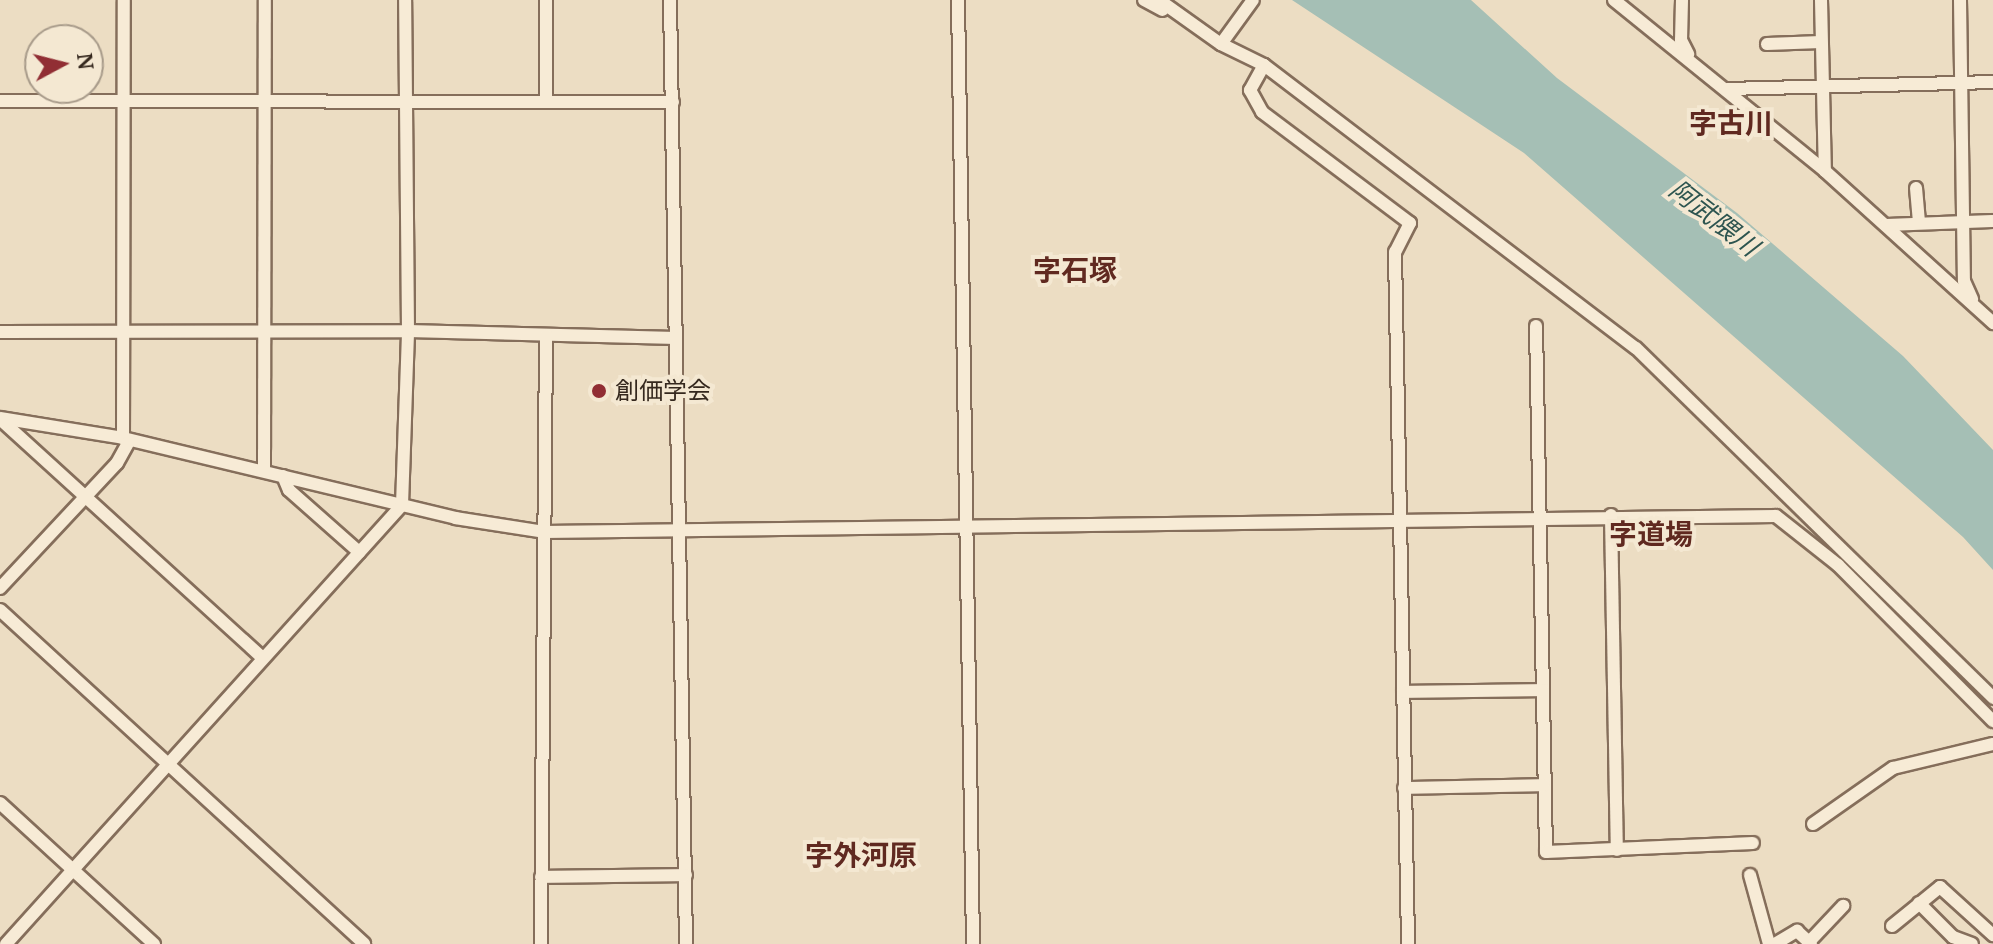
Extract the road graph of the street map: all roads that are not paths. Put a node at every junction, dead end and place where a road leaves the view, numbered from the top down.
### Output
1 (124, 0) edge
2 (265, 0) edge
3 (405, 0) edge
4 (546, 0) edge
5 (670, 0) edge
6 (958, 0) edge
7 (1144, 0) edge
8 (1159, 0) edge
9 (1253, 0) edge
10 (1614, 0) edge
11 (1682, 0) edge
12 (1821, 0) edge
13 (1960, 0) edge
14 (1185, 19) junction
15 (1223, 41) junction
16 (1821, 42) junction
17 (1767, 44) dead end
18 (1688, 57) junction
19 (1264, 65) junction
20 (1962, 82) junction
21 (1993, 82) edge
22 (1822, 84) junction
23 (1727, 89) junction
24 (265, 100) junction
25 (0, 101) edge
26 (408, 101) junction
27 (546, 101) junction
28 (124, 102) junction
29 (673, 102) junction
30 (1825, 171) junction
31 (1916, 188) dead end
32 (1919, 221) junction
33 (1963, 221) junction
34 (1993, 221) edge
35 (1886, 225) junction
36 (1976, 307) junction
37 (1993, 323) edge
38 (1536, 326) dead end
39 (408, 331) junction
40 (0, 332) edge
41 (124, 332) junction
42 (263, 332) junction
43 (546, 335) junction
44 (676, 338) junction
45 (0, 418) edge
46 (127, 439) junction
47 (264, 471) junction
48 (283, 476) junction
49 (85, 497) junction
50 (402, 505) junction
51 (1611, 515) junction
52 (1540, 517) junction
53 (1400, 519) junction
54 (966, 527) junction
55 (544, 532) junction
56 (680, 532) junction
57 (359, 552) junction
58 (0, 588) edge
59 (0, 610) edge
60 (262, 657) junction
61 (1543, 690) junction
62 (1403, 692) junction
63 (1993, 698) edge
64 (1993, 721) edge
65 (1993, 744) edge
66 (167, 762) junction
67 (1544, 785) junction
68 (1404, 788) junction
69 (0, 803) edge
70 (1813, 824) dead end
71 (1753, 843) dead end
72 (1617, 850) junction
73 (72, 868) junction
74 (686, 875) junction
75 (1750, 875) dead end
76 (541, 877) junction
77 (1919, 903) junction
78 (1843, 906) dead end
79 (1892, 926) dead end
80 (1993, 935) edge
81 (1810, 943) edge
82 (6, 944) edge
83 (154, 944) edge
84 (364, 944) edge
85 (541, 944) edge
86 (686, 944) edge
87 (973, 944) edge
88 (1408, 944) edge
89 (1769, 944) edge
90 (1775, 944) edge
91 (1972, 944) edge

1 - 28 street
2 - 24 street
3 - 26 street
4 - 27 street
5 - 29 street
6 - 54 street
7 - 14 street
8 - 14 street
9 - 15 street
10 - 18 street
11 - 18 street
12 - 16 street
13 - 20 street
14 - 15 street
15 - 19 street
16 - 17 street
16 - 22 street
18 - 23 street
19 - 53 street
19 - 63 street
20 - 21 street
20 - 22 street
20 - 33 street
22 - 23 street
22 - 30 street
23 - 30 street
24 - 26 street
24 - 28 street
24 - 42 street
25 - 28 street
26 - 27 street
26 - 39 street
27 - 29 street
28 - 41 street
29 - 44 street
30 - 35 street
31 - 32 street
32 - 33 street
32 - 35 street
33 - 34 street
33 - 36 street
35 - 36 street
36 - 37 street
38 - 52 street
39 - 42 street
39 - 43 street
39 - 50 street
40 - 41 street
41 - 42 street
41 - 46 street
42 - 47 street
43 - 44 street
43 - 55 street
44 - 56 street
45 - 46 street
45 - 49 street
46 - 47 street
46 - 49 street
47 - 48 street
48 - 50 street
48 - 57 street
49 - 58 street
49 - 60 street
50 - 55 street
50 - 57 street
51 - 52 street
51 - 64 street
51 - 72 street
52 - 53 street
52 - 61 street
53 - 54 street
53 - 62 street
54 - 56 street
54 - 87 street
55 - 56 street
55 - 76 street
56 - 74 street
57 - 60 street
59 - 66 street
60 - 66 street
61 - 62 street
61 - 67 street
62 - 68 street
65 - 70 street
66 - 73 street
66 - 84 street
67 - 68 street
67 - 72 street
68 - 88 street
69 - 73 street
71 - 72 street
73 - 82 street
73 - 83 street
74 - 76 street
74 - 86 street
75 - 89 street
76 - 85 street
77 - 79 street
77 - 80 street
77 - 91 street
78 - 81 street
81 - 90 street

